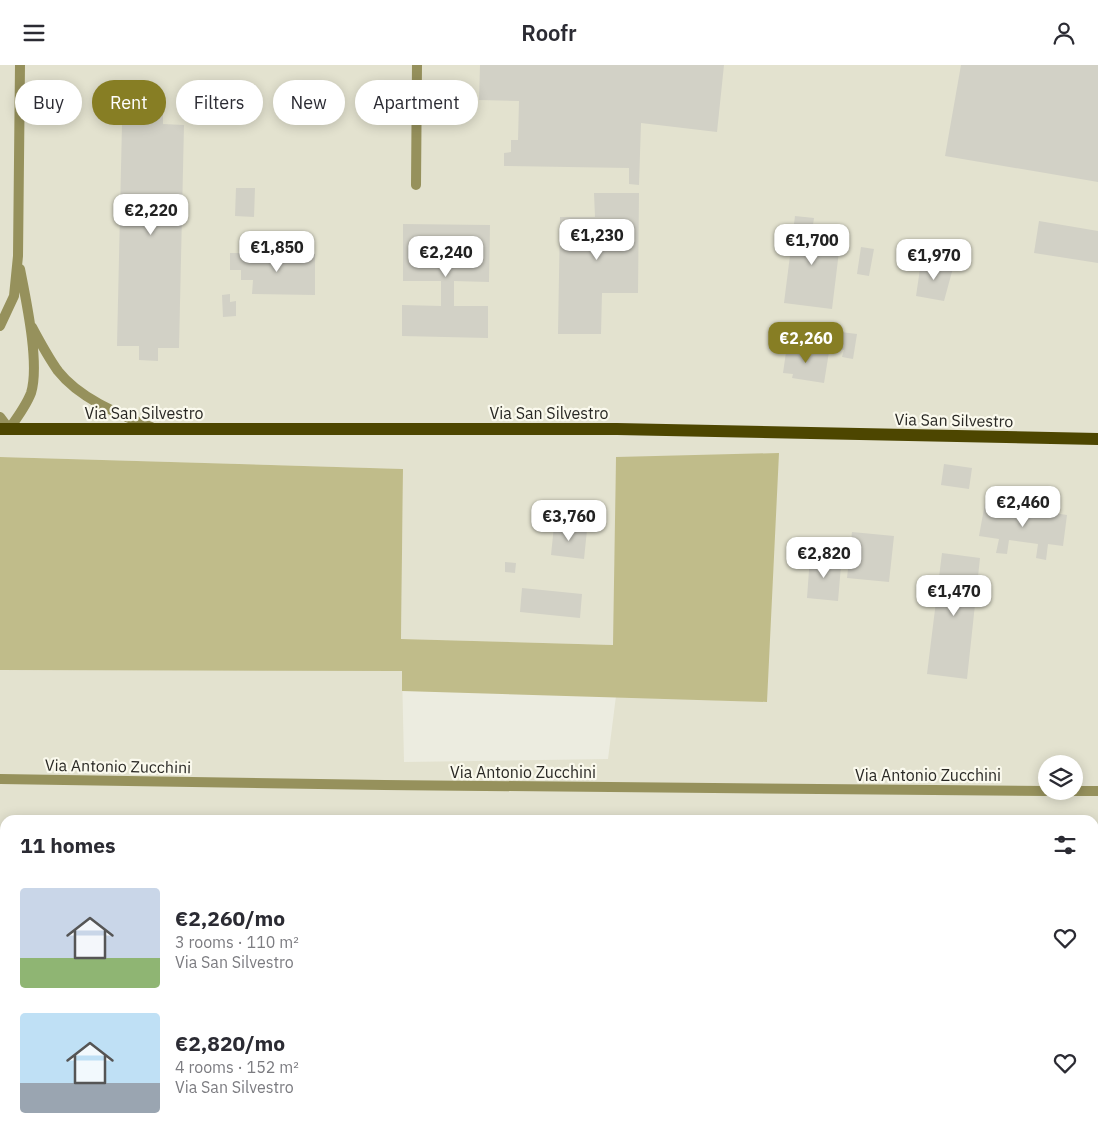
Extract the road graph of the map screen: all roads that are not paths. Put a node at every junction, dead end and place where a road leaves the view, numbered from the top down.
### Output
1 (20, 65) edge
2 (417, 65) edge
3 (416, 185) dead end
4 (18, 256) junction
5 (30, 324) junction
6 (0, 326) edge
7 (0, 417) edge
8 (4, 429) edge
9 (156, 429) junction
10 (1098, 439) edge
11 (0, 779) edge
12 (1038, 791) edge
13 (1083, 791) edge
14 (1098, 791) edge

1 - 4 street
2 - 3 street
4 - 5 street
4 - 6 street
5 - 8 street
5 - 9 street
7 - 8 street
8 - 9 main road, Via San Silvestro
9 - 10 main road, Via San Silvestro
11 - 12 street, Via Antonio Zucchini
13 - 14 street

